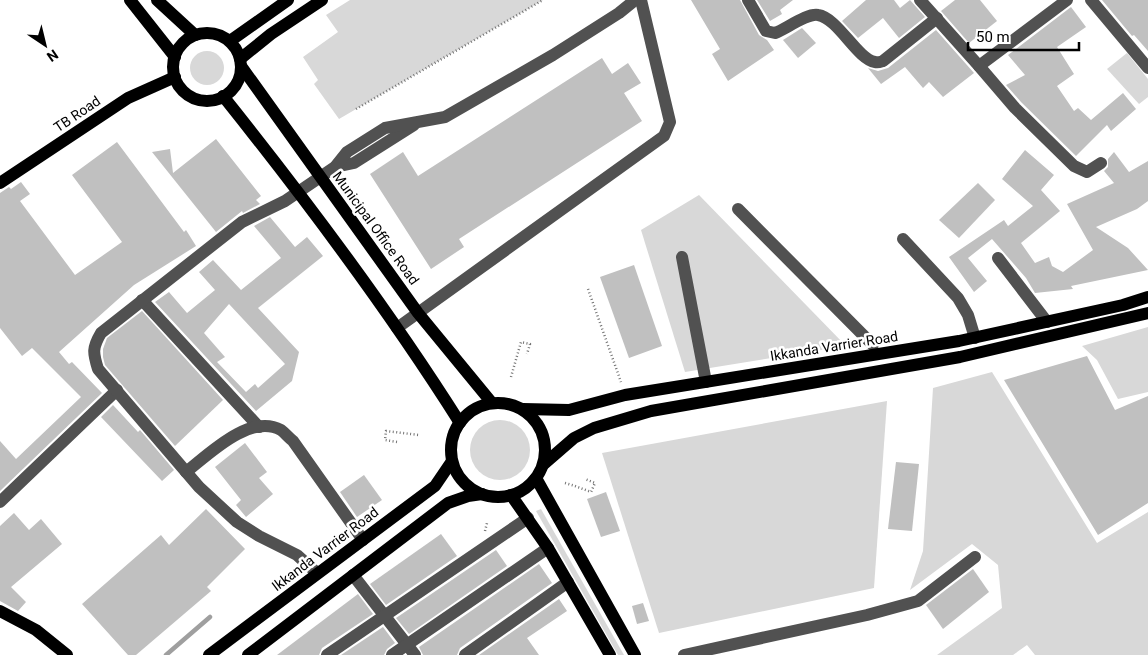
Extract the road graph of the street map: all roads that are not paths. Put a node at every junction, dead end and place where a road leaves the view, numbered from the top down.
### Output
1 (130, 0) edge
2 (157, 0) edge
3 (288, 0) edge
4 (322, 0) edge
5 (635, 0) edge
6 (642, 0) edge
7 (748, 0) edge
8 (920, 0) edge
9 (1067, 0) edge
10 (1091, 0) edge
11 (936, 18) junction
12 (195, 35) junction
13 (230, 41) junction
14 (175, 57) junction
15 (240, 63) junction
16 (979, 66) junction
17 (1148, 68) edge
18 (175, 78) junction
19 (223, 96) junction
20 (1101, 163) dead end
21 (320, 176) junction
22 (0, 183) edge
23 (297, 191) junction
24 (738, 209) dead end
25 (903, 239) dead end
26 (682, 257) dead end
27 (998, 258) dead end
28 (1148, 297) edge
29 (142, 300) junction
30 (418, 313) junction
31 (1148, 313) edge
32 (1047, 322) junction
33 (397, 328) junction
34 (975, 338) junction
35 (873, 345) dead end
36 (706, 382) junction
37 (116, 390) junction
38 (492, 403) junction
39 (523, 409) junction
40 (460, 423) junction
41 (260, 427) junction
42 (452, 462) junction
43 (544, 464) junction
44 (186, 472) junction
45 (536, 478) junction
46 (482, 494) junction
47 (511, 495) junction
48 (0, 502) edge
49 (528, 518) junction
50 (363, 540) junction
51 (548, 548) junction
52 (975, 557) dead end
53 (317, 574) junction
54 (353, 575) junction
55 (568, 582) junction
56 (0, 610) edge
57 (384, 615) junction
58 (411, 650) edge
59 (730, 650) edge
60 (67, 655) edge
61 (209, 655) edge
62 (248, 655) edge
63 (327, 655) edge
64 (392, 655) edge
65 (465, 655) edge
66 (610, 655) edge
67 (635, 655) edge
68 (684, 655) edge

1 - 14 main road
2 - 12 main road
3 - 13 main road
4 - 15 main road
5 - 21 street
6 - 30 street
7 - 11 street
8 - 11 street
9 - 16 street
10 - 17 street
11 - 16 street
12 - 13 main road
12 - 14 main road
13 - 15 main road
14 - 18 main road
15 - 19 main road
15 - 21 main road, Municipal Office Road
16 - 20 street
18 - 19 main road
18 - 22 main road, TB Road
19 - 23 main road
21 - 23 street
21 - 30 main road, Municipal Office Road
23 - 29 street
23 - 33 main road
24 - 35 street
25 - 34 street
26 - 36 street
27 - 32 street
28 - 32 main road, Ikkanda Varrier Road
29 - 37 street
29 - 41 street
30 - 33 street
30 - 38 main road, Municipal Office Road
31 - 43 main road
32 - 34 main road, Ikkanda Varrier Road
33 - 40 main road
34 - 36 main road, Ikkanda Varrier Road
36 - 39 main road, Ikkanda Varrier Road
37 - 44 street
37 - 48 street
38 - 39 main road
38 - 40 main road
39 - 43 main road
40 - 42 main road
41 - 44 street
41 - 50 street
42 - 46 main road
42 - 50 main road, Ikkanda Varrier Road
43 - 45 main road
44 - 53 street
45 - 47 main road
45 - 67 main road
46 - 47 main road
46 - 54 main road
47 - 49 main road
49 - 51 main road
49 - 57 street
50 - 53 main road, Ikkanda Varrier Road
51 - 55 main road
51 - 58 street
52 - 59 street
53 - 61 main road, Ikkanda Varrier Road
54 - 57 street
54 - 62 main road
55 - 65 street
55 - 66 main road
56 - 60 main road
57 - 58 street
57 - 63 street
58 - 64 street
59 - 68 street

